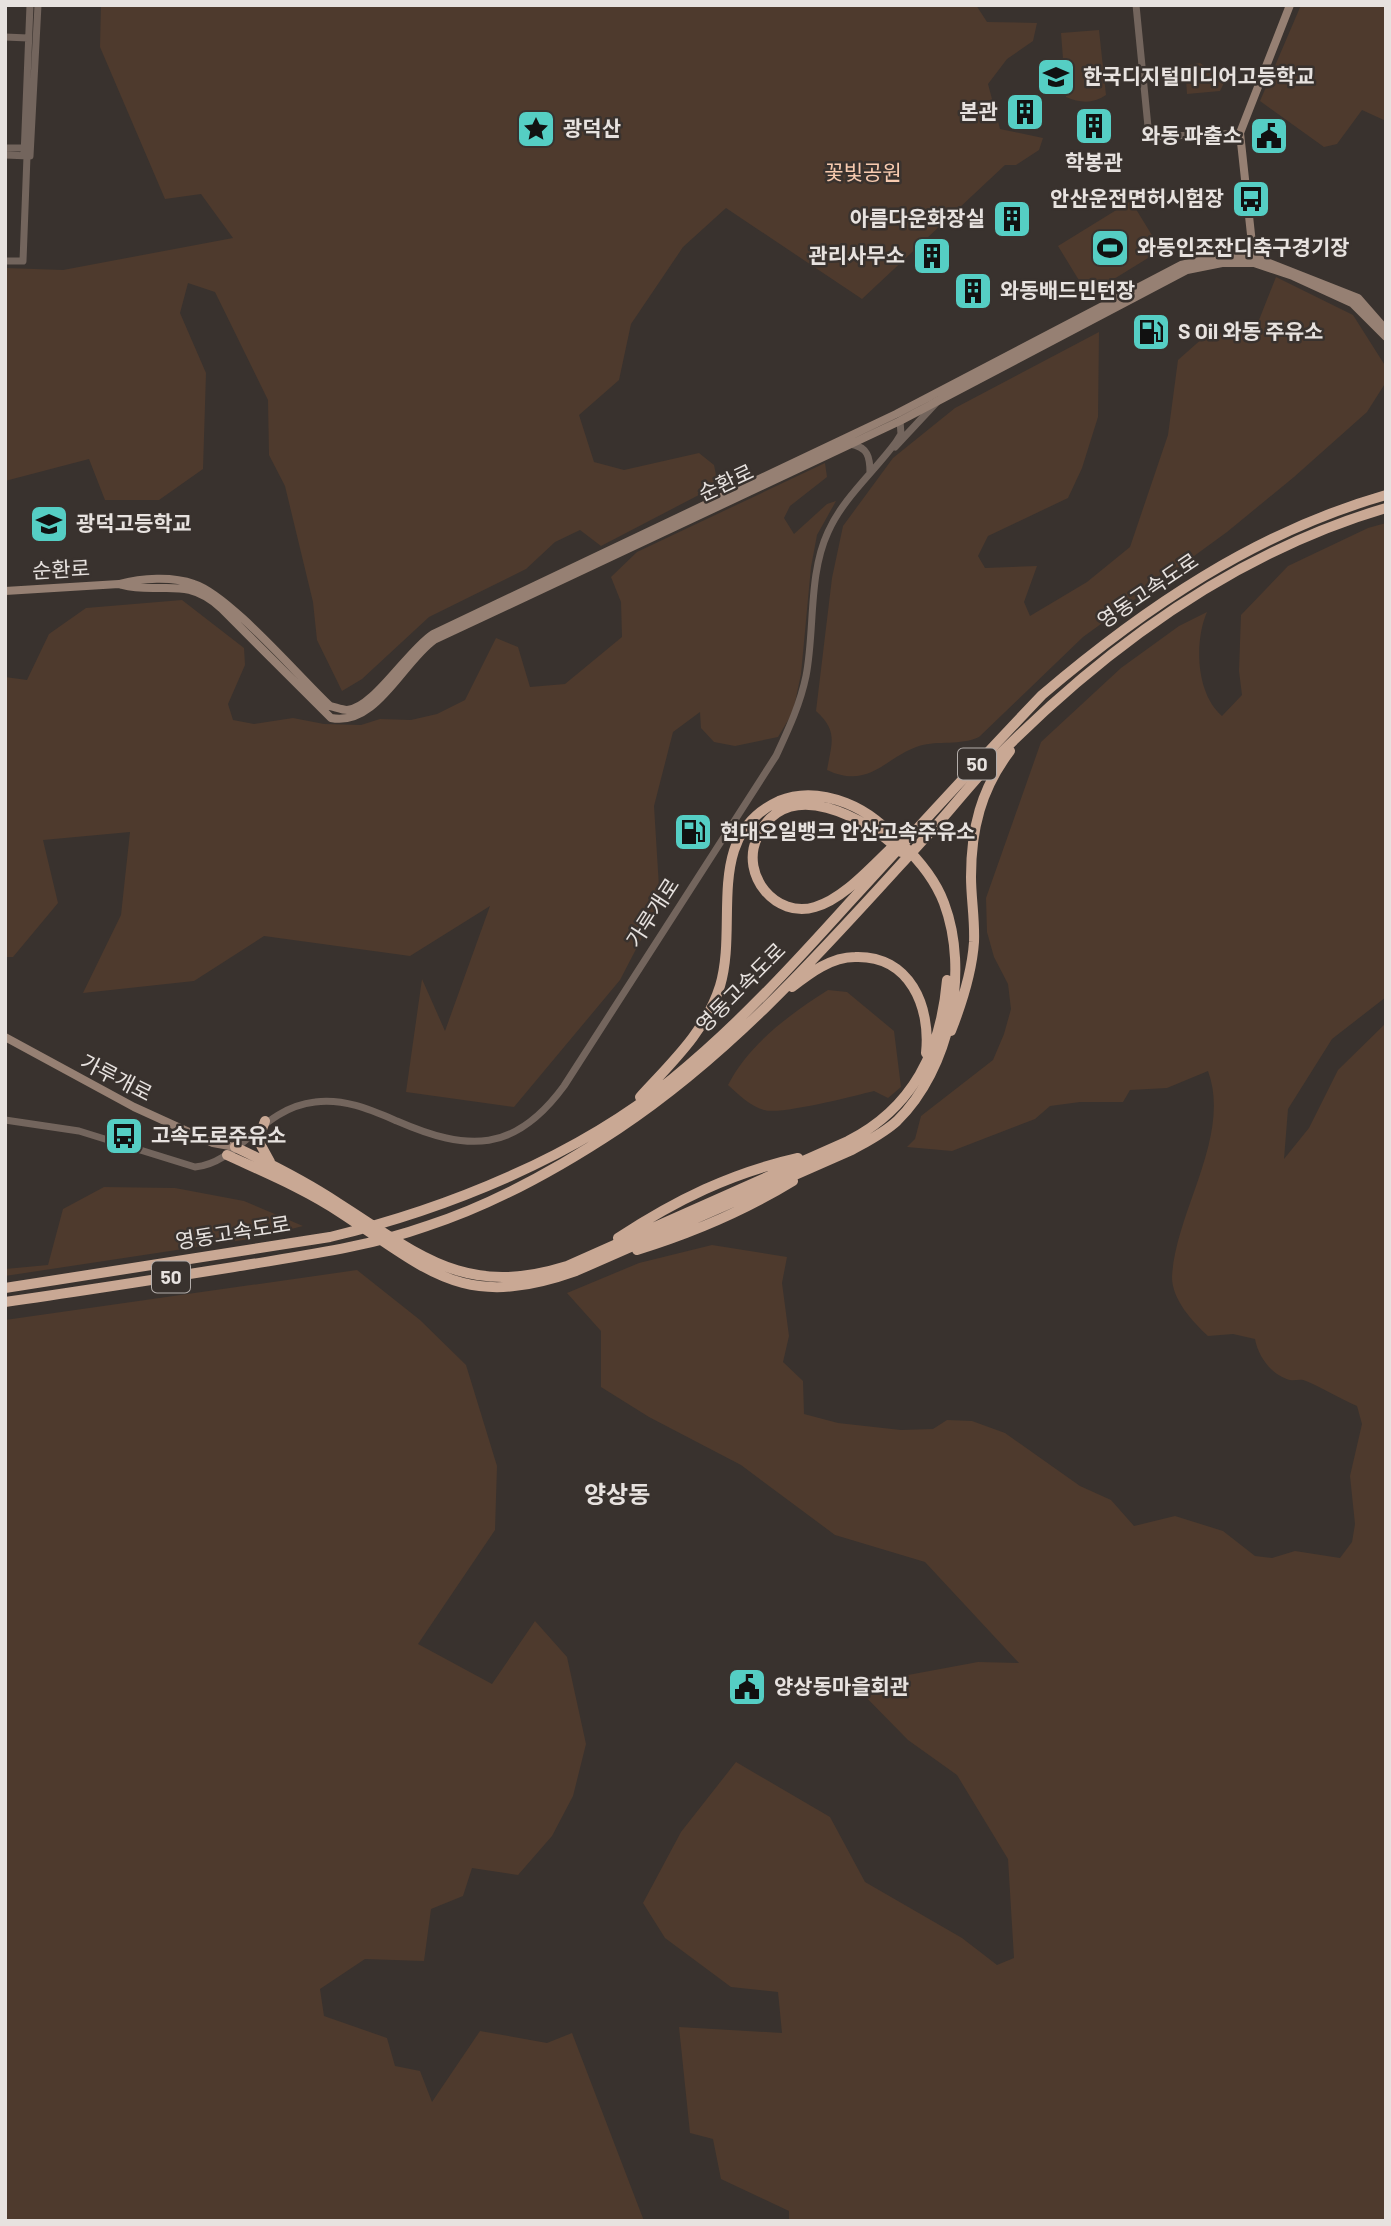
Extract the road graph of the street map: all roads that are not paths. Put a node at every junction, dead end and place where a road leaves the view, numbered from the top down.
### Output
1 (30, 5) edge
2 (38, 5) edge
3 (1136, 5) edge
4 (1290, 5) edge
5 (5, 37) edge
6 (28, 38) junction
7 (1241, 133) junction
8 (5, 148) edge
9 (27, 153) junction
10 (5, 155) edge
11 (1254, 260) junction
12 (5, 261) edge
13 (1386, 330) edge
14 (1386, 337) edge
15 (937, 402) junction
16 (900, 421) junction
17 (850, 444) junction
18 (889, 452) junction
19 (870, 474) junction
20 (1386, 495) edge
21 (1386, 508) edge
22 (120, 584) junction
23 (5, 591) edge
24 (1052, 704) junction
25 (940, 805) junction
26 (878, 826) junction
27 (928, 878) junction
28 (766, 1006) junction
29 (5, 1037) edge
30 (926, 1063) junction
31 (929, 1075) junction
32 (626, 1113) junction
33 (5, 1120) edge
34 (891, 1120) junction
35 (265, 1121) junction
36 (231, 1151) junction
37 (824, 1157) junction
38 (272, 1165) junction
39 (594, 1258) junction
40 (5, 1288) edge
41 (5, 1302) edge

1 - 6 street
2 - 9 street
3 - 7 street
4 - 7 main road
5 - 6 street
6 - 9 street
7 - 11 main road
8 - 9 street
9 - 10 street
9 - 12 street
11 - 13 main road, 순환로
11 - 14 main road, 순환로
11 - 15 main road, 순환로
11 - 22 main road, 순환로
15 - 16 main road, 순환로
15 - 18 street
16 - 17 main road, 순환로
16 - 18 street, 가루개로
17 - 19 street
17 - 22 main road, 순환로
18 - 19 street, 가루개로
19 - 35 street, 가루개로
20 - 25 highway, 영동고속도로 / 50
21 - 24 highway, 영동고속도로 / 50
22 - 23 main road, 순환로
24 - 28 highway, 영동고속도로 / 50
24 - 31 highway
25 - 26 highway
25 - 32 highway, 영동고속도로 / 50
26 - 27 highway
26 - 32 highway
27 - 30 highway
27 - 31 highway
28 - 30 highway
28 - 41 highway, 영동고속도로 / 50
29 - 36 main road, 가루개로
30 - 34 highway
31 - 34 highway
32 - 40 highway, 영동고속도로 / 50
33 - 36 street
34 - 37 highway
35 - 36 street, 가루개로
35 - 38 highway
36 - 38 highway
36 - 39 highway
37 - 39 highway
37 - 39 highway
38 - 39 highway

